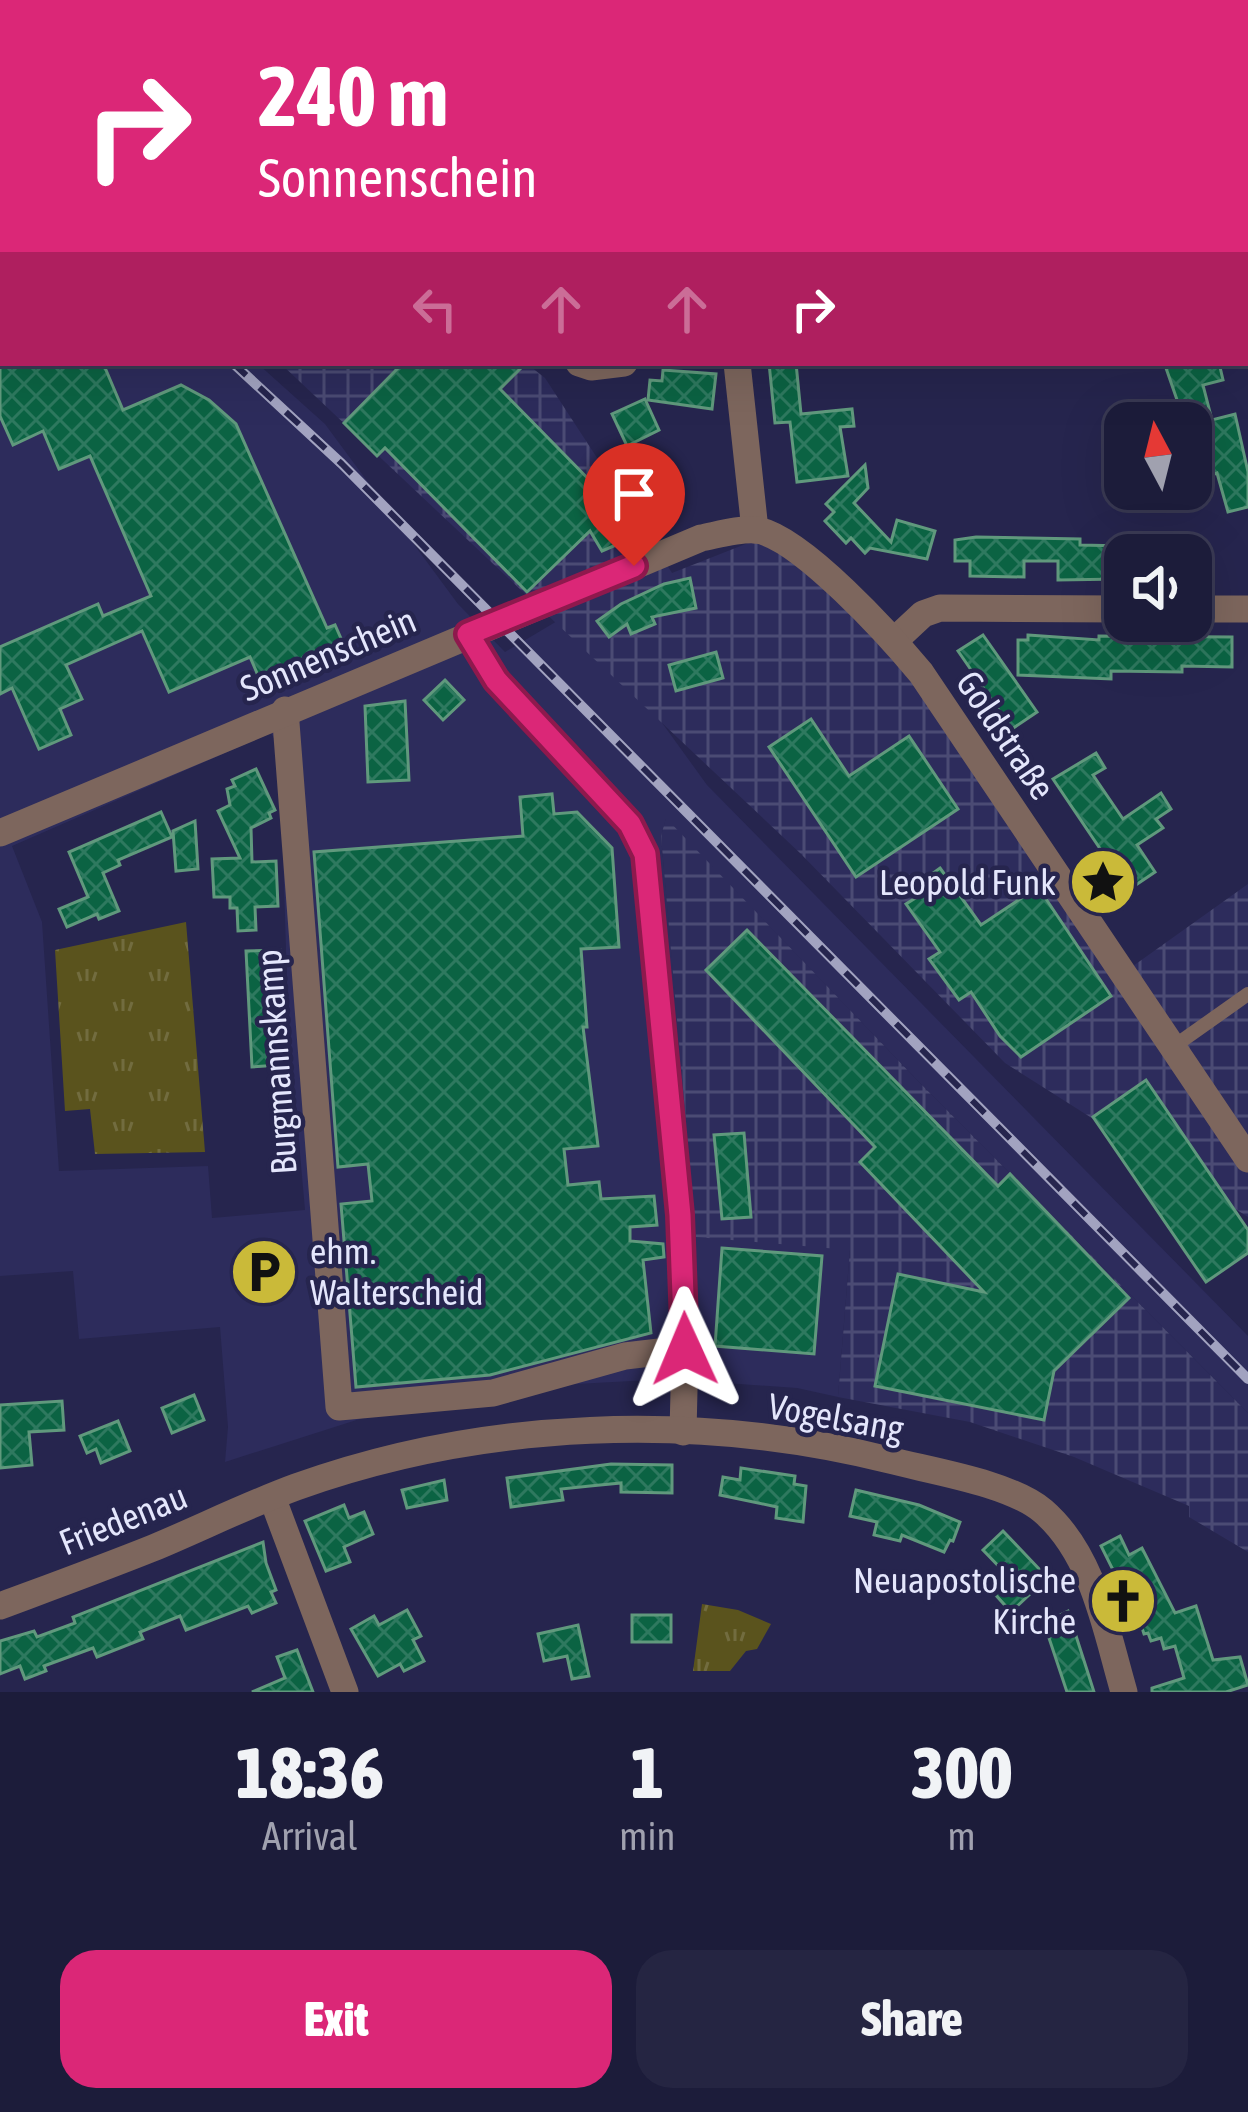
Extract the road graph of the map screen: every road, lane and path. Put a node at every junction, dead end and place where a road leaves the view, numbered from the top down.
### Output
1 (737, 366) edge
2 (755, 530) junction
3 (1104, 609) edge
4 (1212, 609) edge
5 (1248, 610) edge
6 (468, 634) junction
7 (894, 641) junction
8 (285, 710) junction
9 (0, 833) edge
10 (1248, 994) edge
11 (1173, 1048) junction
12 (1248, 1159) edge
13 (685, 1349) junction
14 (682, 1432) junction
15 (272, 1497) junction
16 (0, 1606) edge
17 (345, 1692) edge
18 (1124, 1692) edge

1 - 2 street
2 - 6 street, Sonnenschein
2 - 7 street, Goldstraße
3 - 7 street
4 - 5 street
6 - 8 street, Sonnenschein
6 - 13 street
7 - 11 street, Goldstraße
8 - 9 street, Sonnenschein
8 - 13 street, Burgmannskamp
10 - 11 lane
11 - 12 street, Goldstraße
13 - 14 street
14 - 15 street, Vogelsang
14 - 18 street, Vogelsang
15 - 16 street, Friedenau
15 - 17 street

